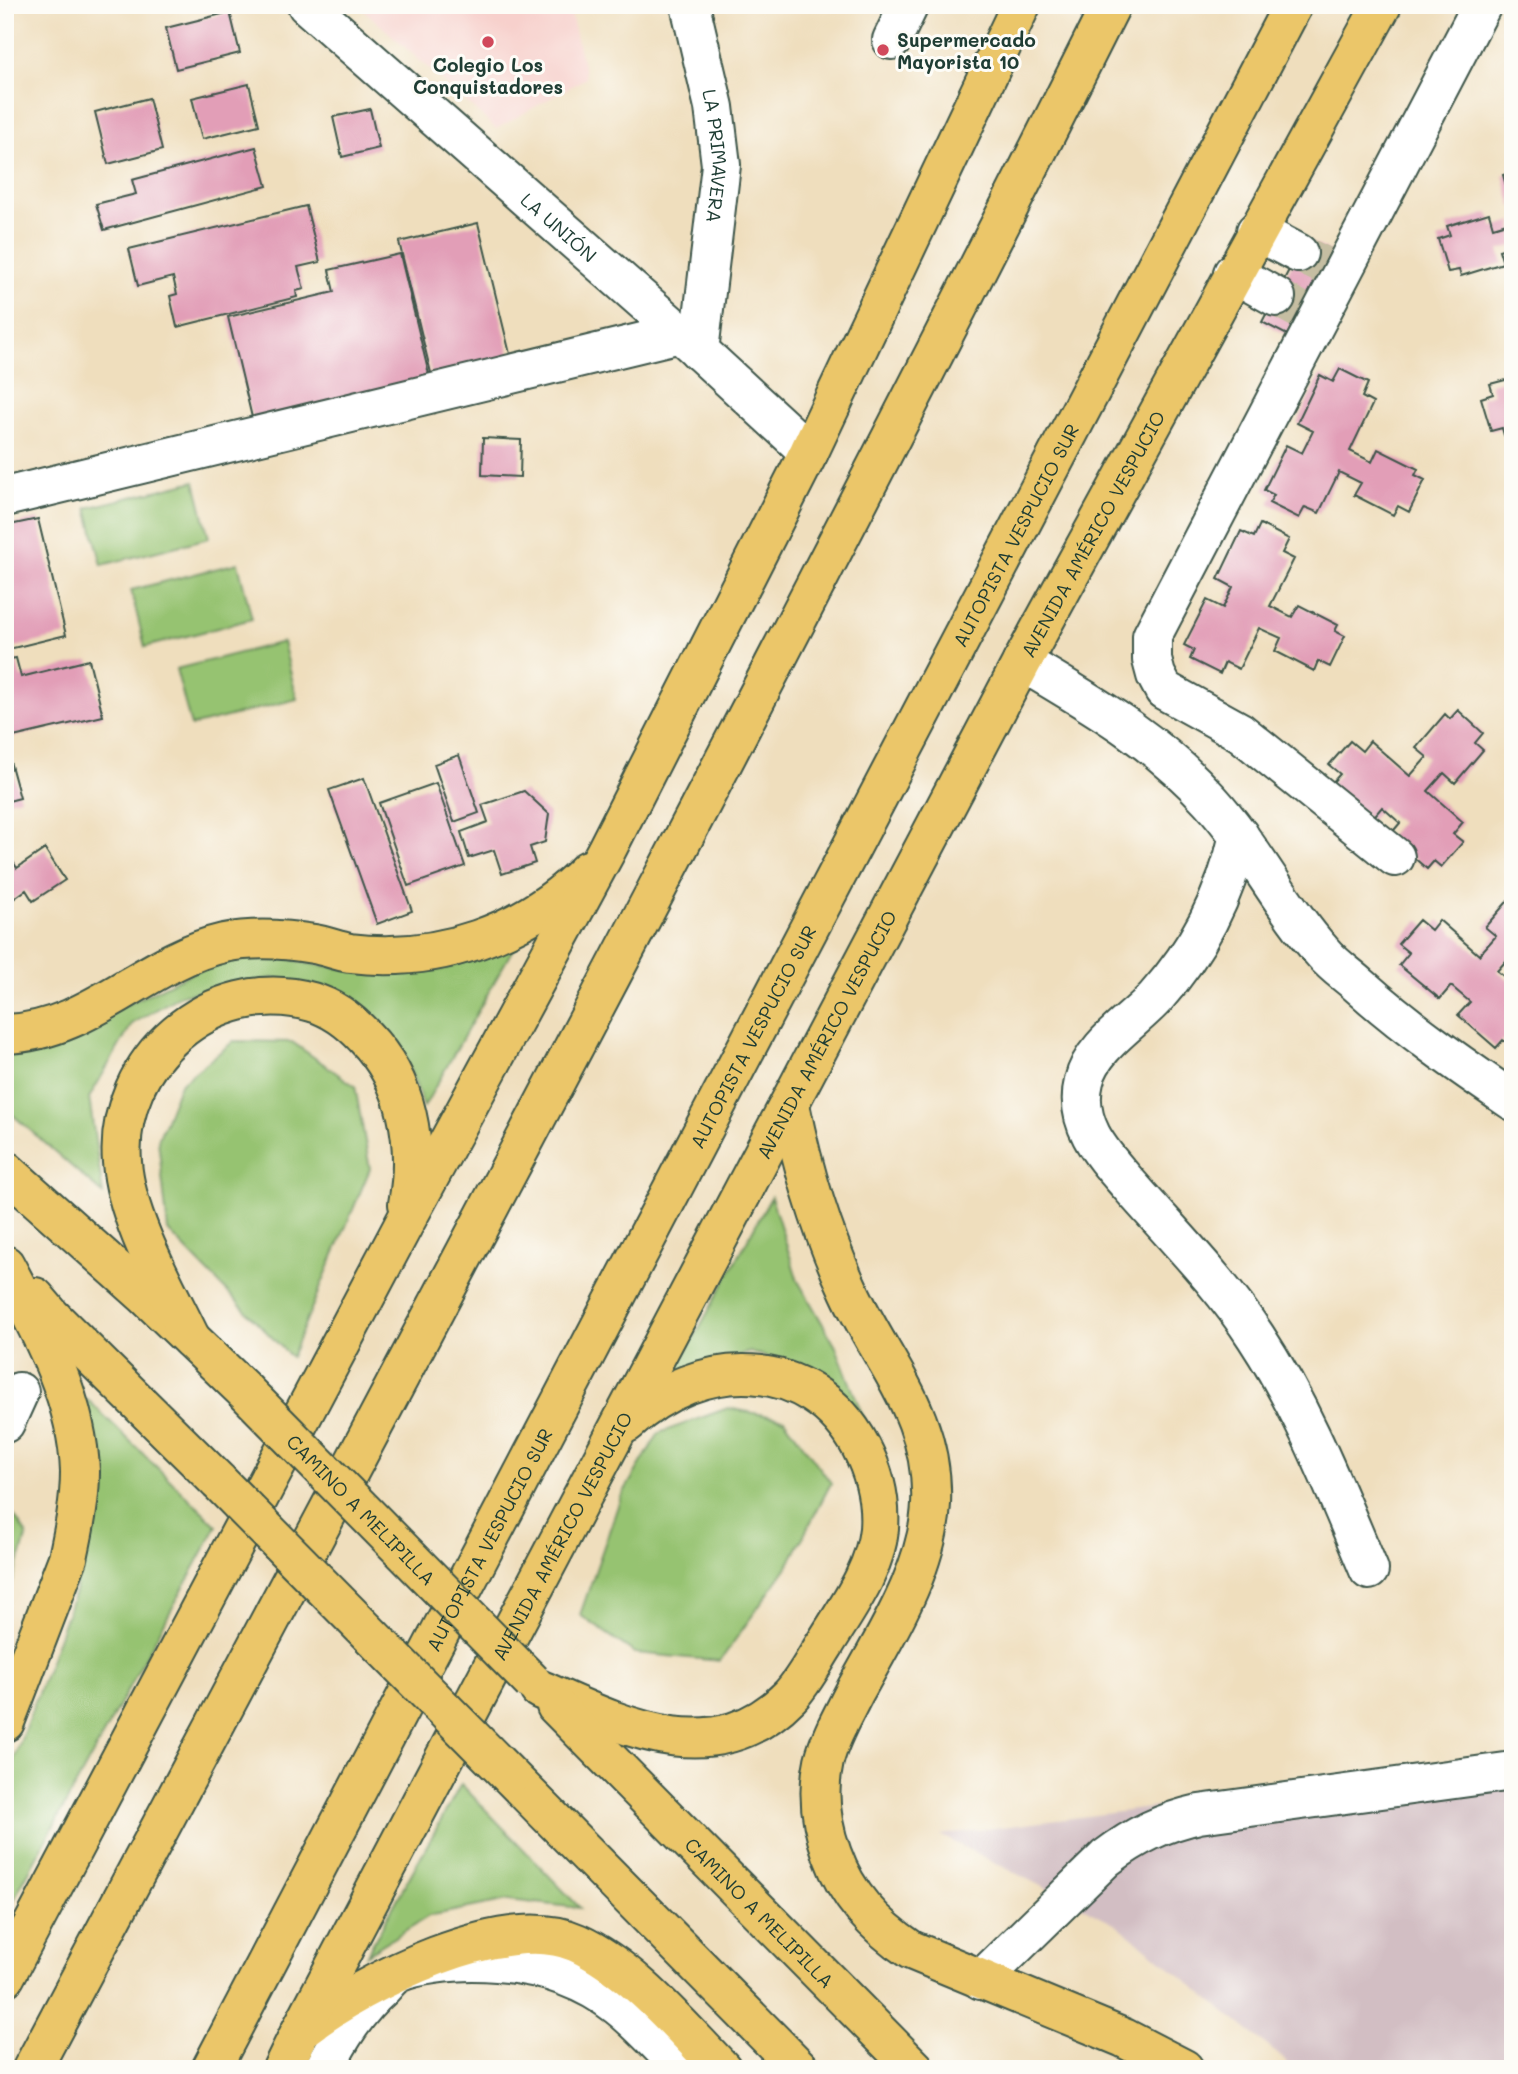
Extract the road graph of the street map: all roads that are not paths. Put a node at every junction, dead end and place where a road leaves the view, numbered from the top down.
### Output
1 (307, 5) edge
2 (690, 5) edge
3 (909, 5) edge
4 (1021, 5) edge
5 (1111, 5) edge
6 (1293, 5) edge
7 (1382, 5) edge
8 (1482, 5) edge
9 (892, 40) dead end
10 (1256, 231) junction
11 (1320, 264) junction
12 (1233, 273) junction
13 (1297, 308) junction
14 (690, 342) junction
15 (809, 452) junction
16 (5, 497) edge
17 (1022, 662) junction
18 (1239, 835) junction
19 (606, 851) junction
20 (1395, 857) dead end
21 (5, 1034) edge
22 (1513, 1101) edge
23 (790, 1105) junction
24 (5, 1170) edge
25 (404, 1224) junction
26 (5, 1264) edge
27 (191, 1339) junction
28 (616, 1433) junction
29 (1369, 1570) dead end
30 (535, 1685) junction
31 (5, 1722) edge
32 (1513, 1771) edge
33 (398, 1973) junction
34 (5, 1977) edge
35 (981, 1980) junction
36 (300, 2032) junction
37 (33, 2069) edge
38 (211, 2069) edge
39 (282, 2069) edge
40 (324, 2069) edge
41 (683, 2069) edge
42 (722, 2069) edge
43 (800, 2069) edge
44 (915, 2069) edge
45 (1184, 2069) edge

1 - 14 street, LA UNIÓN
2 - 14 street, LA PRIMAVERA
3 - 9 street
4 - 15 main road
5 - 37 main road
6 - 38 main road, AUTOPISTA VESPUCIO SUR
7 - 10 main road, AVENIDA AMÉRICO VESPUCIO
8 - 11 street
10 - 11 street
10 - 12 main road, AVENIDA AMÉRICO VESPUCIO
11 - 13 street
12 - 13 street
12 - 17 main road, AVENIDA AMÉRICO VESPUCIO
13 - 20 street
14 - 15 street, LA UNIÓN
14 - 16 street
15 - 19 main road
17 - 18 street
17 - 23 main road, AVENIDA AMÉRICO VESPUCIO
18 - 22 street
18 - 29 street
19 - 21 main road
19 - 25 main road
23 - 28 main road, AVENIDA AMÉRICO VESPUCIO
23 - 35 main road
24 - 27 main road, CAMINO A MELIPILLA
25 - 27 main road
25 - 34 main road
26 - 31 main road
26 - 43 main road, bridge
27 - 30 main road, CAMINO A MELIPILLA, bridge
28 - 30 main road
28 - 36 main road, AVENIDA AMÉRICO VESPUCIO
30 - 44 main road, CAMINO A MELIPILLA
32 - 35 street
33 - 36 main road
33 - 40 street
33 - 41 street
33 - 42 main road
35 - 45 main road
36 - 39 main road, AVENIDA AMÉRICO VESPUCIO

